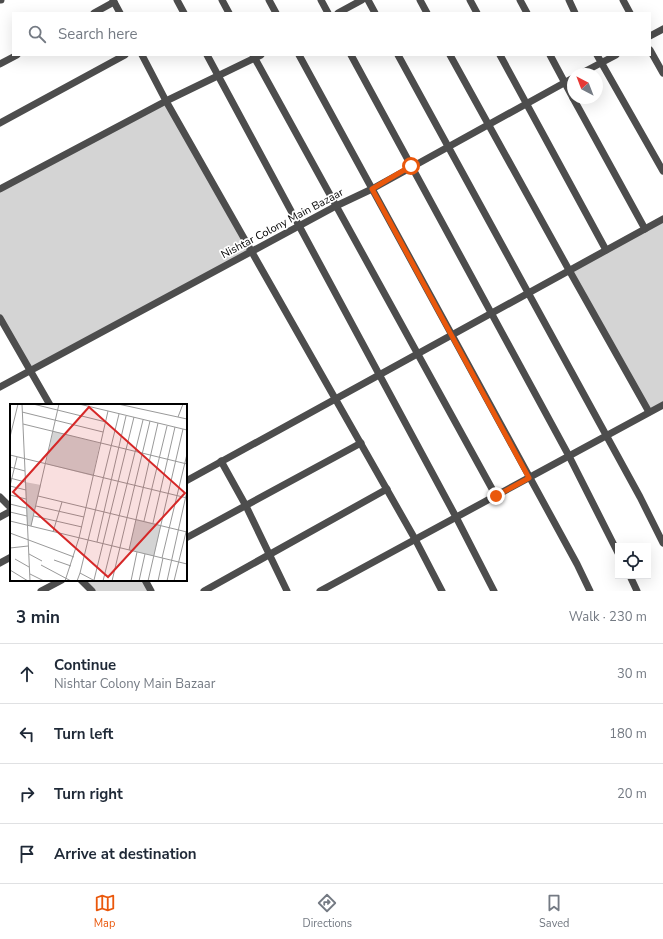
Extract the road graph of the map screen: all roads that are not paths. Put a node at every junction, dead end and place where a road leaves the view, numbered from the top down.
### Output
1 (177, 0) edge
2 (222, 0) edge
3 (269, 0) edge
4 (321, 0) edge
5 (362, 0) edge
6 (368, 0) edge
7 (420, 0) edge
8 (470, 0) edge
9 (520, 0) edge
10 (569, 0) edge
11 (623, 0) edge
12 (114, 1) edge
13 (96, 12) edge
14 (120, 12) edge
15 (183, 12) edge
16 (229, 12) edge
17 (275, 12) edge
18 (327, 12) edge
19 (340, 12) edge
20 (374, 12) edge
21 (426, 12) edge
22 (477, 12) edge
23 (526, 12) edge
24 (575, 12) edge
25 (629, 12) edge
26 (663, 29) edge
27 (651, 35) edge
28 (651, 52) edge
29 (15, 56) edge
30 (123, 56) edge
31 (143, 56) edge
32 (208, 56) edge
33 (256, 56) edge
34 (300, 56) edge
35 (352, 56) edge
36 (399, 56) edge
37 (451, 56) edge
38 (501, 56) edge
39 (551, 56) edge
40 (598, 56) edge
41 (614, 56) edge
42 (601, 63) junction
43 (0, 64) edge
44 (591, 68) edge
45 (663, 74) edge
46 (218, 77) junction
47 (567, 81) edge
48 (564, 82) junction
49 (567, 87) edge
50 (166, 101) junction
51 (527, 104) junction
52 (576, 104) edge
53 (0, 123) edge
54 (489, 124) junction
55 (448, 146) junction
56 (411, 166) junction
57 (663, 171) edge
58 (0, 189) edge
59 (372, 189) junction
60 (336, 206) junction
61 (663, 219) edge
62 (299, 226) junction
63 (645, 229) junction
64 (606, 250) junction
65 (252, 252) junction
66 (569, 270) junction
67 (528, 292) junction
68 (492, 313) junction
69 (0, 318) edge
70 (452, 336) junction
71 (417, 354) junction
72 (31, 370) junction
73 (379, 376) junction
74 (0, 387) edge
75 (335, 398) junction
76 (49, 404) edge
77 (663, 405) edge
78 (650, 412) junction
79 (607, 437) junction
80 (361, 443) junction
81 (569, 456) junction
82 (221, 461) junction
83 (529, 478) junction
84 (187, 480) edge
85 (387, 489) junction
86 (496, 496) junction
87 (0, 497) edge
88 (246, 506) junction
89 (10, 508) edge
90 (10, 510) edge
91 (0, 517) edge
92 (456, 517) junction
93 (187, 537) edge
94 (415, 539) junction
95 (663, 543) edge
96 (615, 547) edge
97 (268, 555) junction
98 (10, 558) edge
99 (0, 563) edge
100 (631, 579) edge
101 (60, 581) edge
102 (82, 581) edge
103 (146, 581) edge
104 (41, 591) edge
105 (92, 591) edge
106 (151, 591) edge
107 (204, 591) edge
108 (287, 591) edge
109 (320, 591) edge
110 (442, 591) edge
111 (494, 591) edge
112 (590, 591) edge
113 (637, 591) edge

1 - 15 street
2 - 16 street
3 - 17 street
4 - 18 street
5 - 19 street
6 - 20 street
7 - 21 street
8 - 22 street
9 - 23 street
10 - 24 street
11 - 25 street
12 - 13 street
12 - 14 street
26 - 27 street
28 - 45 street
29 - 43 street
30 - 53 street
31 - 50 street
32 - 46 street
33 - 46 street
33 - 60 street
34 - 59 street
35 - 56 street
36 - 55 street
37 - 54 street
38 - 51 street
39 - 48 street
40 - 42 street
41 - 42 street
42 - 44 street
42 - 57 street
46 - 50 street
46 - 62 street
47 - 48 street, Nishtar Colony Main Bazaar
48 - 49 street
48 - 51 street, Nishtar Colony Main Bazaar
50 - 58 street
50 - 65 street
51 - 54 street, Nishtar Colony Main Bazaar
51 - 64 street
52 - 63 street
54 - 55 street, Nishtar Colony Main Bazaar
54 - 66 street
55 - 56 street, Nishtar Colony Main Bazaar
55 - 67 street
56 - 59 street, Nishtar Colony Main Bazaar
56 - 68 street
59 - 60 street, Nishtar Colony Main Bazaar
59 - 70 street
60 - 62 street, Nishtar Colony Main Bazaar
60 - 71 street
61 - 63 street
62 - 65 street, Nishtar Colony Main Bazaar
62 - 73 street
63 - 64 street
64 - 66 street
65 - 72 street, Nishtar Colony Main Bazaar
65 - 75 street
66 - 67 street
66 - 78 street
67 - 68 street
67 - 79 street
68 - 70 street
68 - 81 street
69 - 72 street
70 - 71 street
70 - 83 street
71 - 73 street
71 - 86 street
72 - 74 street, Nishtar Colony Main Bazaar
72 - 76 street
73 - 75 street
73 - 92 street
75 - 80 street
75 - 82 street
77 - 78 street
78 - 79 street
79 - 81 street
79 - 95 street
80 - 85 street
80 - 88 street
81 - 83 street
81 - 96 street
82 - 84 street
82 - 88 street
83 - 86 street
83 - 112 street
85 - 94 street
85 - 97 street
86 - 92 street
87 - 89 street
88 - 93 street
88 - 97 street
90 - 91 street
92 - 94 street
92 - 111 street
94 - 109 street
94 - 110 street
97 - 107 street
97 - 108 street
98 - 99 street
100 - 113 street
101 - 104 street
102 - 105 street
103 - 106 street

